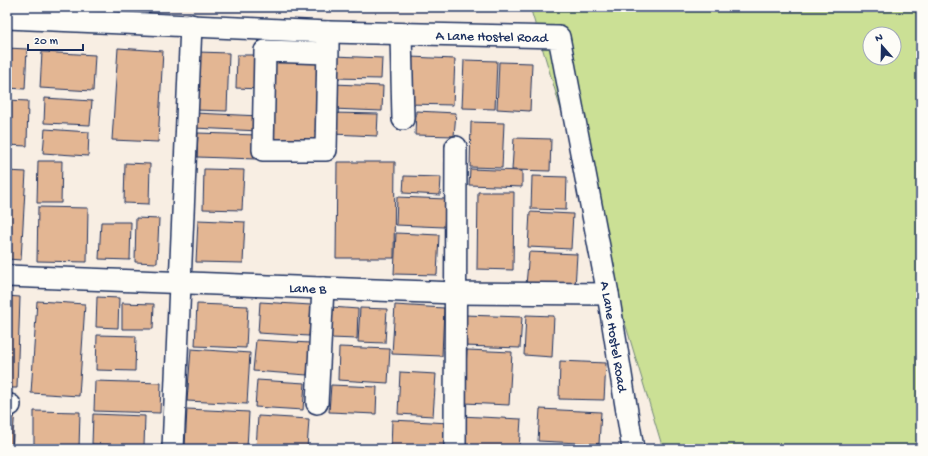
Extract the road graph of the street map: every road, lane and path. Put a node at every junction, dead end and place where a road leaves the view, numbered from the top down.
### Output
1 (7, 18) edge
2 (191, 25) junction
3 (328, 32) junction
4 (401, 34) junction
5 (327, 53) junction
6 (402, 119) dead end
7 (456, 147) dead end
8 (7, 276) edge
9 (181, 283) junction
10 (323, 288) junction
11 (454, 293) junction
12 (608, 294) junction
13 (317, 403) dead end
14 (173, 449) edge
15 (455, 449) edge
16 (632, 449) edge

1 - 2 street, A Lane Hostel Road
2 - 3 street, A Lane Hostel Road
2 - 9 street
3 - 4 street, A Lane Hostel Road
3 - 5 street
4 - 6 street
4 - 12 street, A Lane Hostel Road
5 - 5 street
7 - 11 street
8 - 9 street, Lane B
9 - 10 street, Lane B
9 - 14 street
10 - 11 street, Lane B
10 - 13 street
11 - 12 street, Lane B
11 - 15 street
12 - 16 street, A Lane Hostel Road

